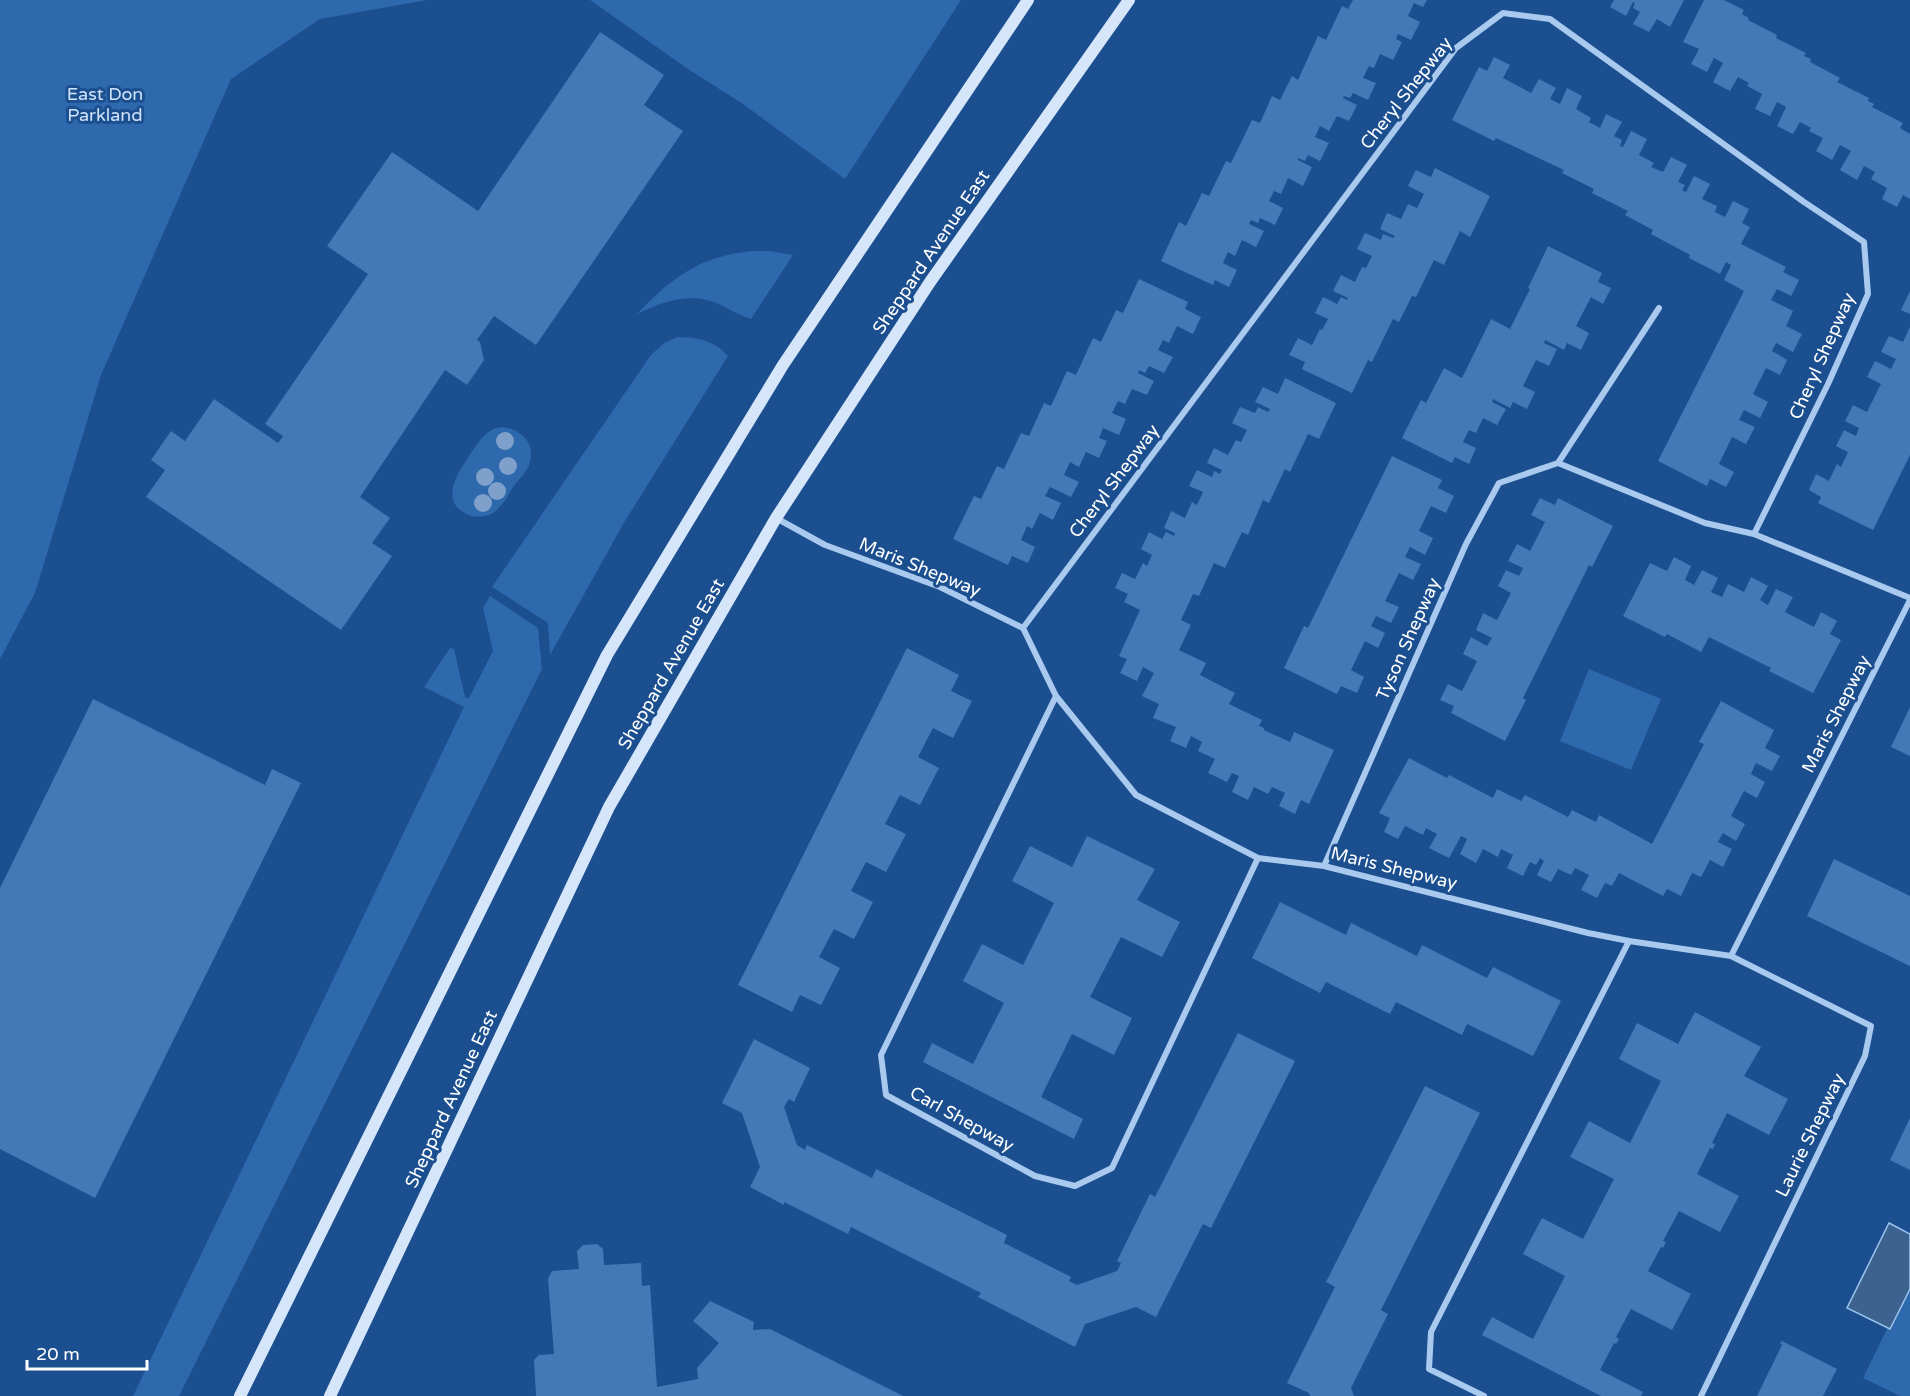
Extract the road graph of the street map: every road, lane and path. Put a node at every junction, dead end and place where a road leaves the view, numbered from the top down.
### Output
1 (1028, 0) edge
2 (1129, 0) edge
3 (1659, 308) dead end
4 (1558, 463) junction
5 (777, 518) junction
6 (1754, 534) junction
7 (1910, 599) edge
8 (1023, 628) junction
9 (1056, 696) junction
10 (1258, 858) junction
11 (1324, 866) junction
12 (1629, 941) junction
13 (1731, 956) junction
14 (240, 1396) edge
15 (330, 1396) edge
16 (1484, 1396) edge
17 (1701, 1396) edge

1 - 14 main road
2 - 5 main road, Sheppard Avenue East
3 - 4 street
4 - 6 street
4 - 11 street, Tyson Shepway
5 - 8 street, Maris Shepway
5 - 15 main road, Sheppard Avenue East
6 - 7 street
6 - 8 street, Cheryl Shepway
7 - 13 street, Maris Shepway
8 - 9 street, Maris Shepway
9 - 10 street, Maris Shepway
9 - 10 street, Carl Shepway
10 - 11 street, Maris Shepway
11 - 12 street, Maris Shepway
12 - 13 street, Maris Shepway
12 - 16 street
13 - 17 street, Laurie Shepway

